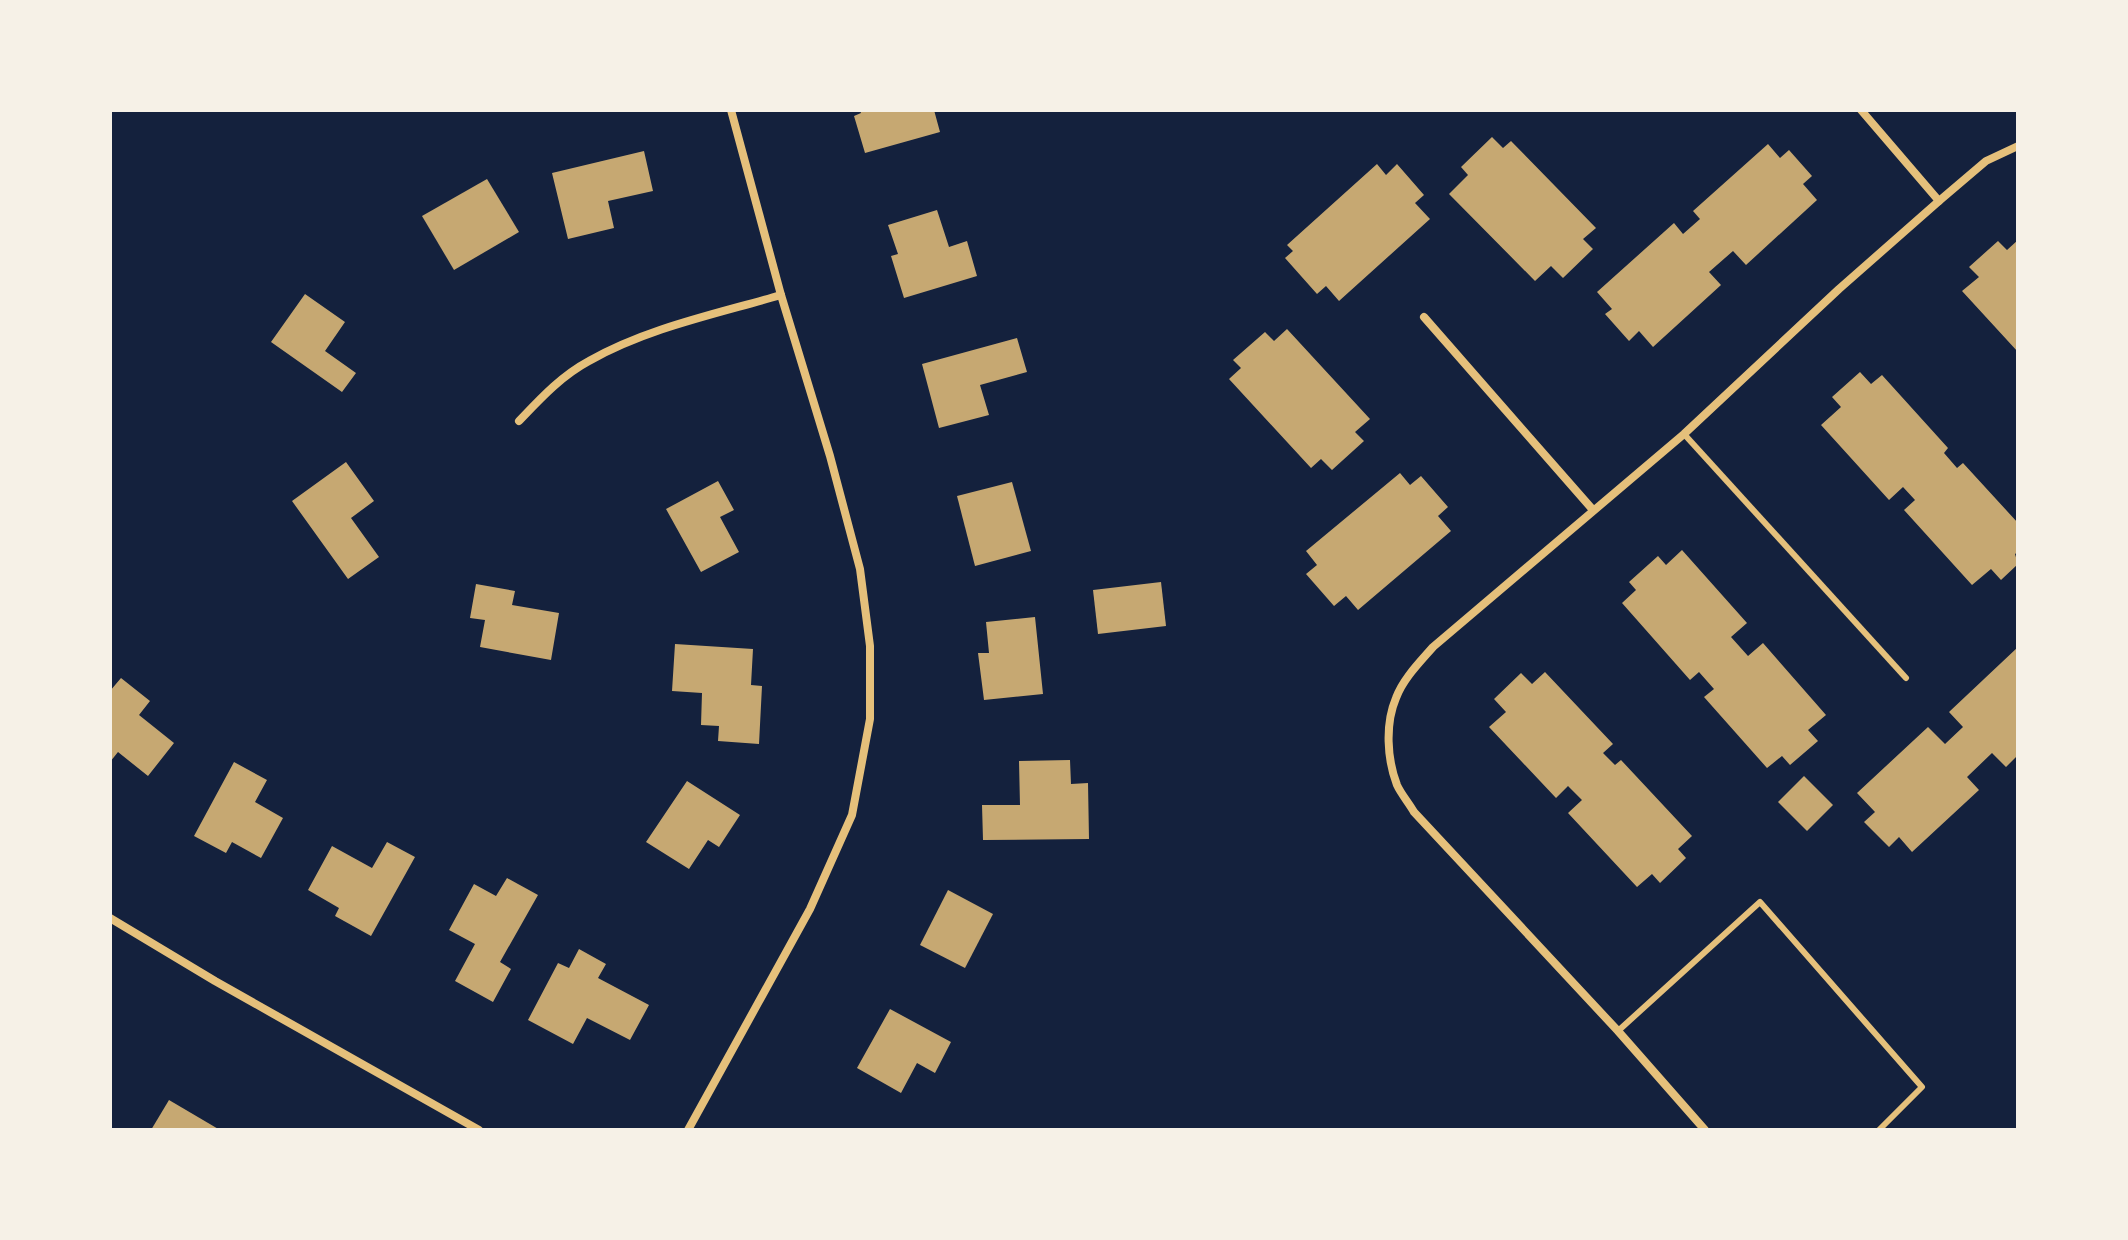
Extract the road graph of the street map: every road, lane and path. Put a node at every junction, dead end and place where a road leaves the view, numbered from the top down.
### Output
1 (731, 110) edge
2 (1861, 110) edge
3 (2018, 146) edge
4 (1939, 201) junction
5 (781, 295) junction
6 (1424, 317) dead end
7 (519, 421) dead end
8 (1684, 434) junction
9 (1593, 510) junction
10 (1906, 678) dead end
11 (110, 918) edge
12 (1618, 1031) junction
13 (479, 1130) edge
14 (688, 1130) edge
15 (1705, 1130) edge
16 (1879, 1130) edge

1 - 5 street
2 - 4 street
3 - 4 street
4 - 8 street
5 - 7 street
5 - 14 street
6 - 9 street
8 - 9 street
8 - 10 lane
9 - 12 street
11 - 13 street
12 - 15 street
12 - 16 lane

